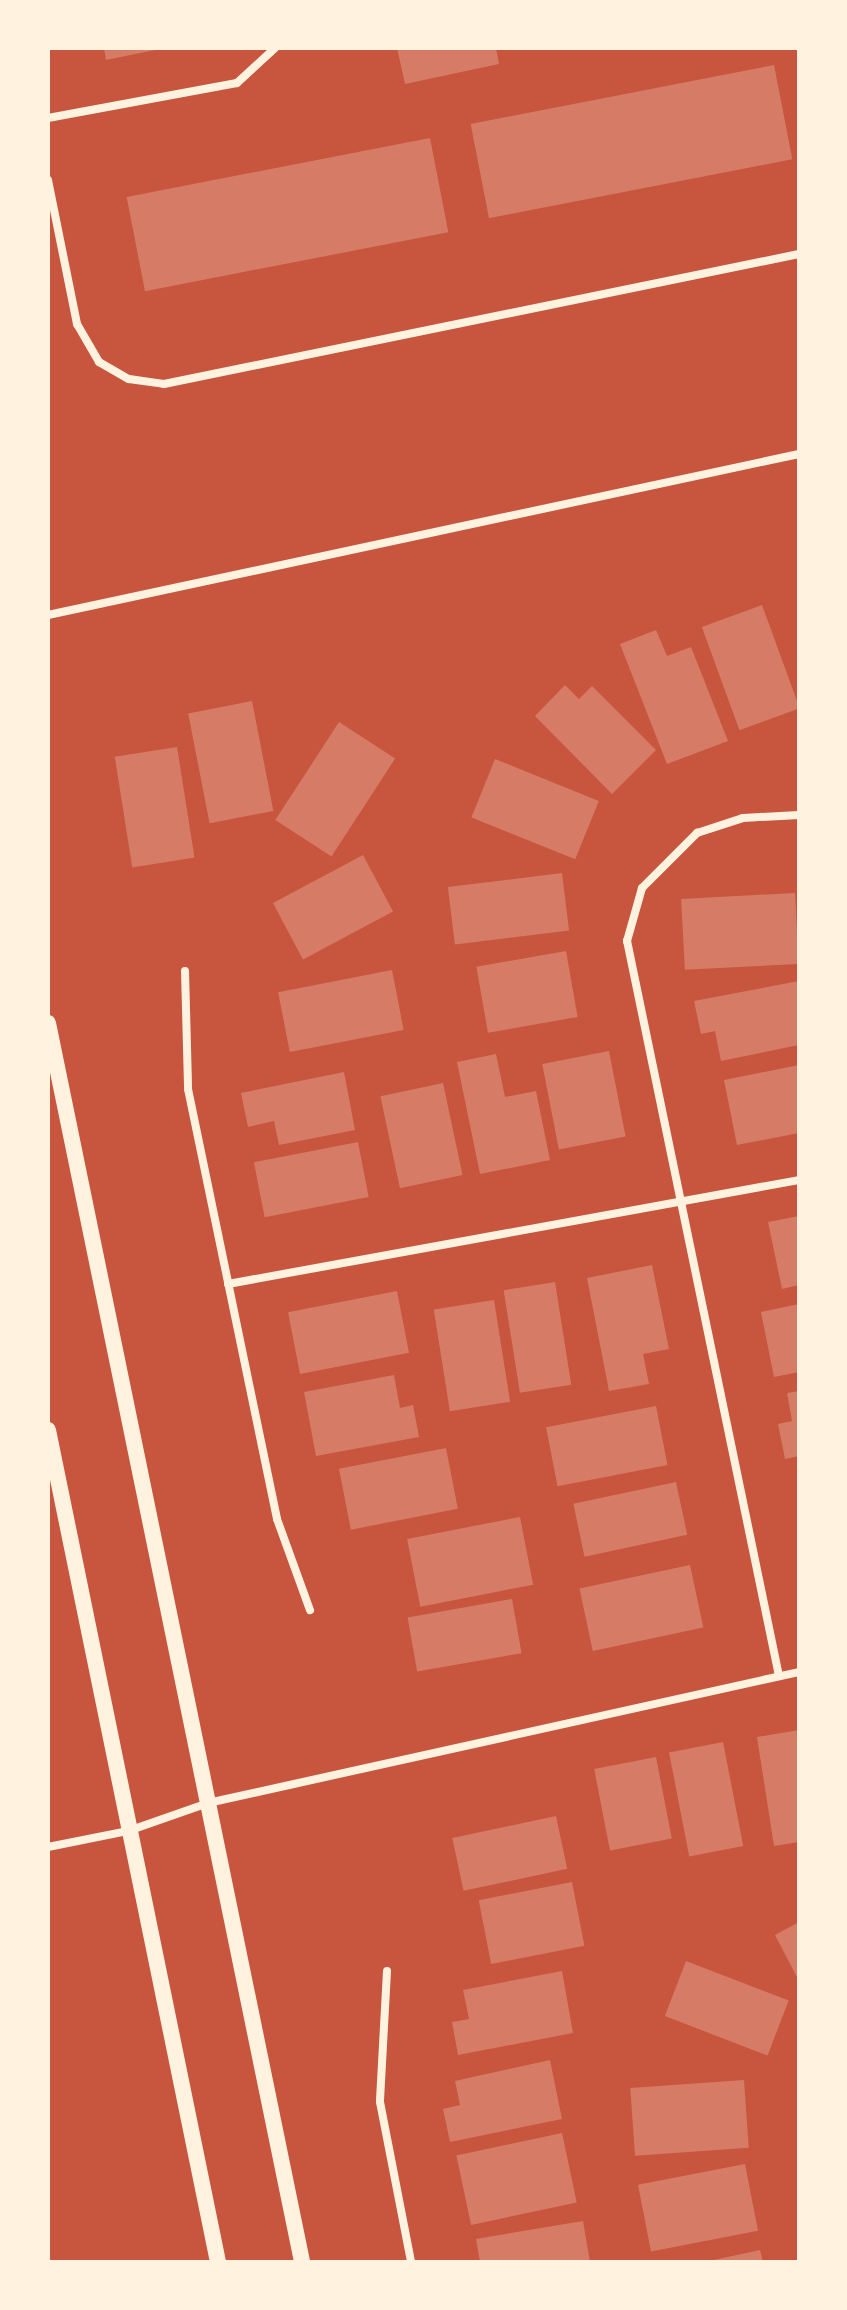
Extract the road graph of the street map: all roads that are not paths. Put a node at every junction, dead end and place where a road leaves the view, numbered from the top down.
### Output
1 (275, 48) edge
2 (48, 118) edge
3 (48, 180) edge
4 (799, 254) edge
5 (799, 454) edge
6 (48, 615) edge
7 (799, 815) edge
8 (185, 971) dead end
9 (48, 1023) edge
10 (799, 1180) edge
11 (681, 1205) junction
12 (228, 1284) junction
13 (48, 1430) edge
14 (310, 1610) dead end
15 (799, 1672) edge
16 (779, 1676) junction
17 (208, 1803) junction
18 (128, 1831) junction
19 (48, 1847) edge
20 (387, 1971) dead end
21 (218, 2262) edge
22 (302, 2262) edge
23 (411, 2262) edge

1 - 2 street
3 - 4 street
5 - 6 street
7 - 11 street
8 - 12 street
9 - 17 main road
10 - 11 street
11 - 12 street
11 - 16 street
12 - 14 street
13 - 18 main road
15 - 16 street
16 - 17 street
17 - 18 street
17 - 22 main road
18 - 19 street
18 - 21 main road
20 - 23 street

